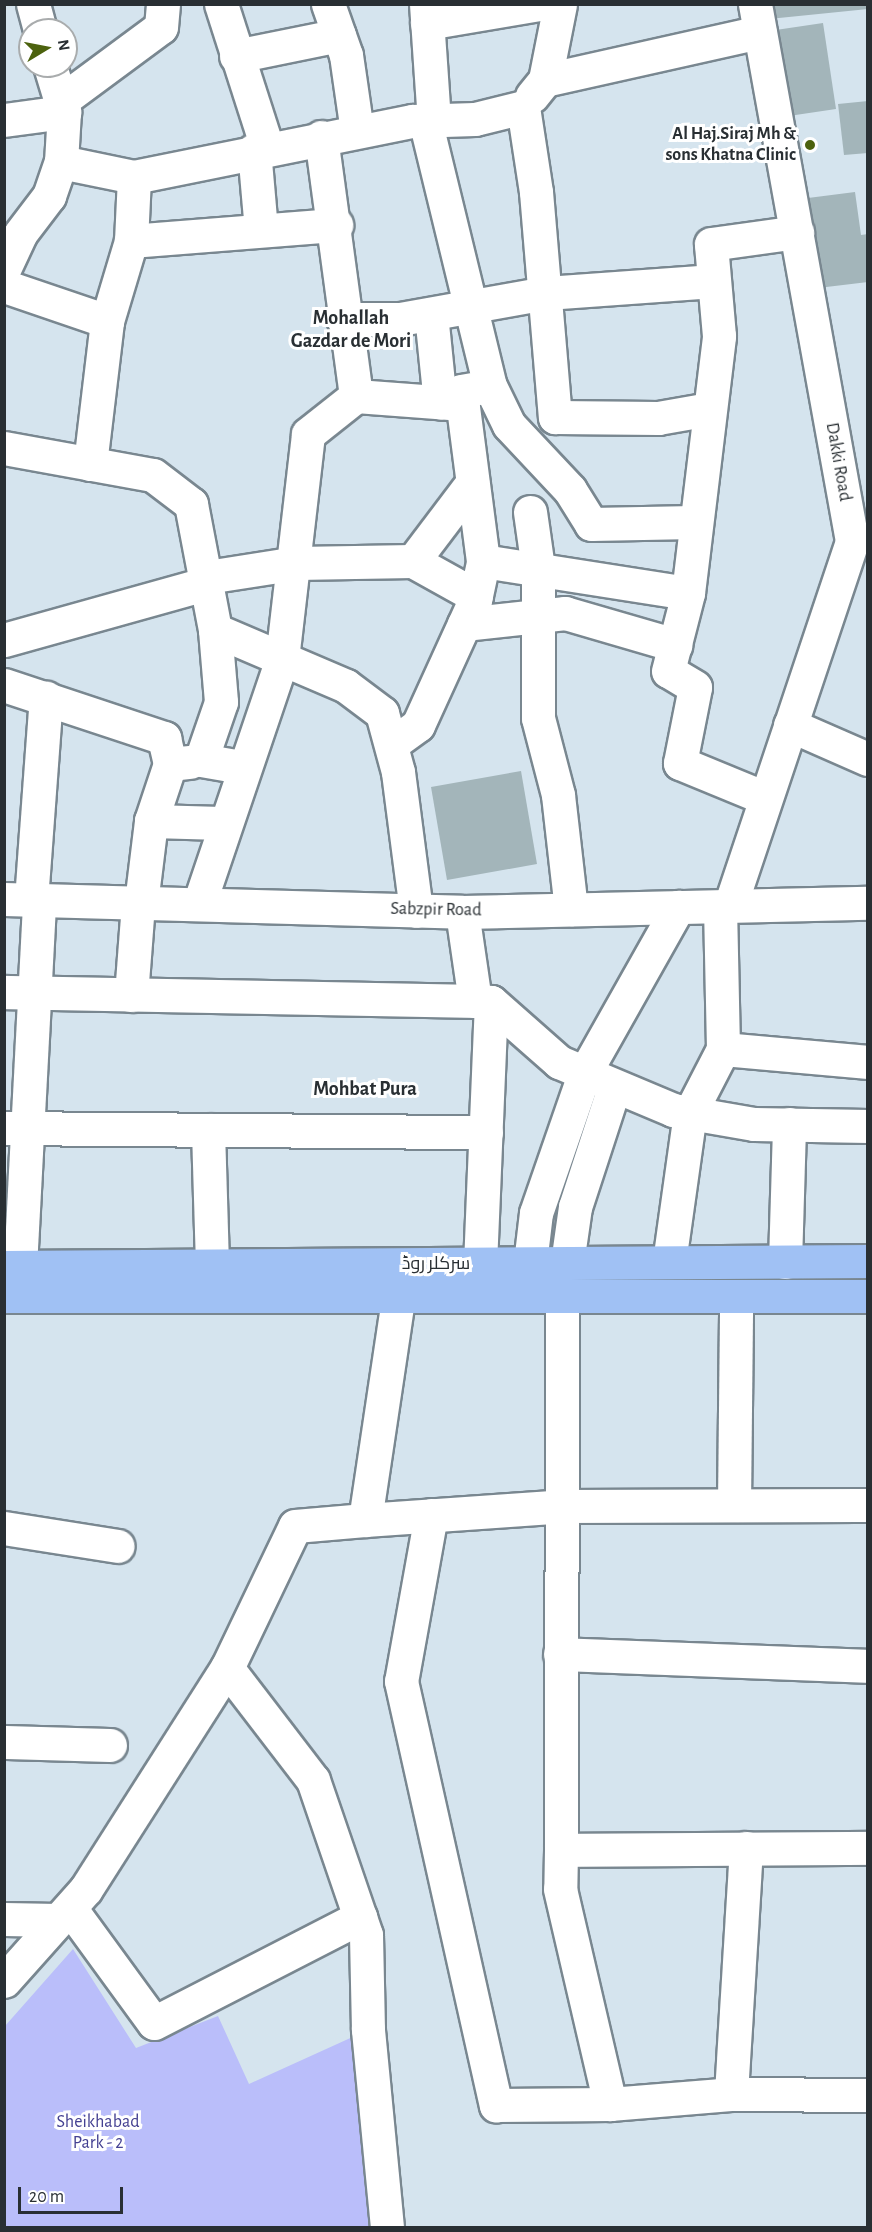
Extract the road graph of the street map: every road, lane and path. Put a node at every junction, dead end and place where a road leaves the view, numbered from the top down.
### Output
1 (163, 4) edge
2 (221, 4) edge
3 (328, 4) edge
4 (539, 4) edge
5 (560, 4) edge
6 (427, 14) edge
7 (758, 18) edge
8 (339, 35) junction
9 (236, 56) junction
10 (54, 78) edge
11 (545, 80) junction
12 (63, 107) junction
13 (523, 107) junction
14 (4, 120) edge
15 (430, 120) junction
16 (357, 131) junction
17 (321, 137) junction
18 (261, 149) junction
19 (61, 162) junction
20 (134, 177) junction
21 (336, 225) junction
22 (261, 230) junction
23 (796, 232) junction
24 (131, 241) junction
25 (4, 269) edge
26 (714, 281) junction
27 (4, 286) edge
28 (546, 293) junction
29 (473, 306) junction
30 (431, 314) junction
31 (343, 319) junction
32 (107, 321) junction
33 (490, 386) junction
34 (356, 396) junction
35 (452, 404) junction
36 (709, 409) junction
37 (5, 448) edge
38 (90, 464) junction
39 (472, 483) junction
40 (530, 512) dead end
41 (694, 522) junction
42 (412, 561) junction
43 (483, 561) junction
44 (296, 563) junction
45 (538, 568) junction
46 (609, 578) junction
47 (207, 580) junction
48 (688, 593) junction
49 (470, 610) junction
50 (537, 616) junction
51 (604, 624) junction
52 (215, 630) junction
53 (4, 640) edge
54 (675, 645) junction
55 (282, 659) junction
56 (4, 685) edge
57 (46, 698) junction
58 (790, 725) junction
59 (392, 744) junction
60 (867, 759) edge
61 (185, 762) junction
62 (241, 767) junction
63 (765, 798) junction
64 (152, 821) junction
65 (222, 823) junction
66 (25, 899) edge
67 (140, 903) junction
68 (867, 903) edge
69 (198, 904) junction
70 (725, 906) junction
71 (678, 907) junction
72 (571, 909) junction
73 (416, 910) junction
74 (462, 912) junction
75 (18, 992) edge
76 (131, 994) junction
77 (483, 1002) junction
78 (723, 1049) junction
79 (867, 1062) edge
80 (584, 1074) junction
81 (614, 1088) junction
82 (690, 1113) junction
83 (789, 1124) junction
84 (867, 1126) edge
85 (16, 1128) edge
86 (208, 1130) junction
87 (486, 1132) junction
88 (867, 1261) edge
89 (669, 1262) junction
90 (785, 1262) junction
91 (530, 1263) junction
92 (567, 1263) junction
93 (403, 1264) junction
94 (480, 1264) junction
95 (212, 1266) junction
96 (12, 1267) edge
97 (4, 1296) edge
98 (867, 1296) edge
99 (736, 1297) junction
100 (398, 1299) junction
101 (562, 1300) junction
102 (734, 1505) junction
103 (867, 1505) edge
104 (563, 1506) junction
105 (431, 1515) junction
106 (365, 1520) junction
107 (4, 1528) edge
108 (118, 1546) dead end
109 (561, 1654) junction
110 (867, 1666) edge
111 (227, 1668) junction
112 (4, 1742) edge
113 (110, 1745) dead end
114 (746, 1848) junction
115 (867, 1848) edge
116 (561, 1850) junction
117 (64, 1914) junction
118 (360, 1917) junction
119 (4, 1919) edge
120 (4, 1981) edge
121 (731, 2094) junction
122 (867, 2095) edge
123 (610, 2104) junction
124 (387, 2228) edge

1 - 12 street
2 - 9 street
3 - 8 street
4 - 6 street
5 - 11 street
6 - 15 street
7 - 11 street
7 - 23 street, Dakki Road
8 - 9 street
8 - 16 street
9 - 18 street
10 - 12 street
11 - 13 street
12 - 14 street
12 - 19 street
13 - 15 street
13 - 28 street
15 - 16 street
15 - 29 street
16 - 17 street
17 - 18 street
17 - 21 street
18 - 20 street
18 - 22 street
19 - 20 street
19 - 25 street
20 - 24 street
21 - 22 street
21 - 31 street
22 - 24 street
23 - 26 street
23 - 58 street, Dakki Road
24 - 32 street
26 - 28 street
26 - 36 street
27 - 32 street
28 - 29 street
28 - 36 street
29 - 30 street
29 - 33 street
30 - 31 street
30 - 35 street
31 - 34 street
32 - 38 street
33 - 35 street
33 - 41 street
34 - 35 street
34 - 44 street
35 - 39 street
36 - 41 street
37 - 38 street
38 - 47 street
39 - 42 street
39 - 43 street
40 - 45 street
41 - 48 street
42 - 44 street
42 - 49 street
43 - 45 street
43 - 49 street
44 - 47 street
44 - 55 street
45 - 46 street
45 - 50 street
46 - 48 street
46 - 51 street
47 - 52 street
47 - 53 street
48 - 54 street
49 - 50 street
49 - 59 street
50 - 51 street
50 - 72 street
51 - 54 street
52 - 55 street
52 - 61 street
54 - 63 street
55 - 59 street
55 - 62 street
56 - 57 street
57 - 61 street
57 - 66 street
58 - 60 street
58 - 63 street, Dakki Road
59 - 73 street
61 - 62 street
61 - 64 street
62 - 65 street
63 - 70 street, Dakki Road
64 - 65 street
64 - 67 street
65 - 69 street
66 - 67 street, Sabzpir Road
66 - 75 street
67 - 69 street, Sabzpir Road
67 - 76 street
68 - 70 street, Sabzpir Road
69 - 73 street, Sabzpir Road
70 - 71 street, Sabzpir Road
70 - 78 street, Dakki Road
71 - 72 street, Sabzpir Road
71 - 80 street
72 - 74 street, Sabzpir Road
73 - 74 street, Sabzpir Road
74 - 77 street
75 - 76 street
75 - 85 street
76 - 77 street
77 - 80 street
77 - 87 street
78 - 79 street
78 - 82 street
80 - 81 street
80 - 91 street
81 - 82 street
81 - 92 street
82 - 83 street
82 - 89 street
83 - 84 street
83 - 90 street
85 - 86 street
85 - 96 street
86 - 87 street
86 - 95 street
87 - 94 street
88 - 90 main road, سرکلر روڈ
89 - 90 main road, سرکلر روڈ
89 - 92 main road, سرکلر روڈ
91 - 92 main road, سرکلر روڈ
91 - 94 main road, سرکلر روڈ
93 - 94 main road, سرکلر روڈ
93 - 95 main road, سرکلر روڈ
93 - 100 main road
95 - 96 main road, سرکلر روڈ
97 - 100 main road
98 - 99 main road
99 - 101 main road
99 - 102 street
100 - 101 main road
100 - 106 street
101 - 104 street
102 - 103 street
102 - 104 street
104 - 105 street
104 - 109 street
105 - 106 street
105 - 123 street
106 - 111 street
107 - 108 street
109 - 110 street
109 - 116 street
111 - 117 street
111 - 118 street
112 - 113 street
114 - 115 street
114 - 116 street
114 - 121 street
116 - 123 street
117 - 118 street
117 - 119 street
117 - 120 street
118 - 124 street
121 - 122 street
121 - 123 street

